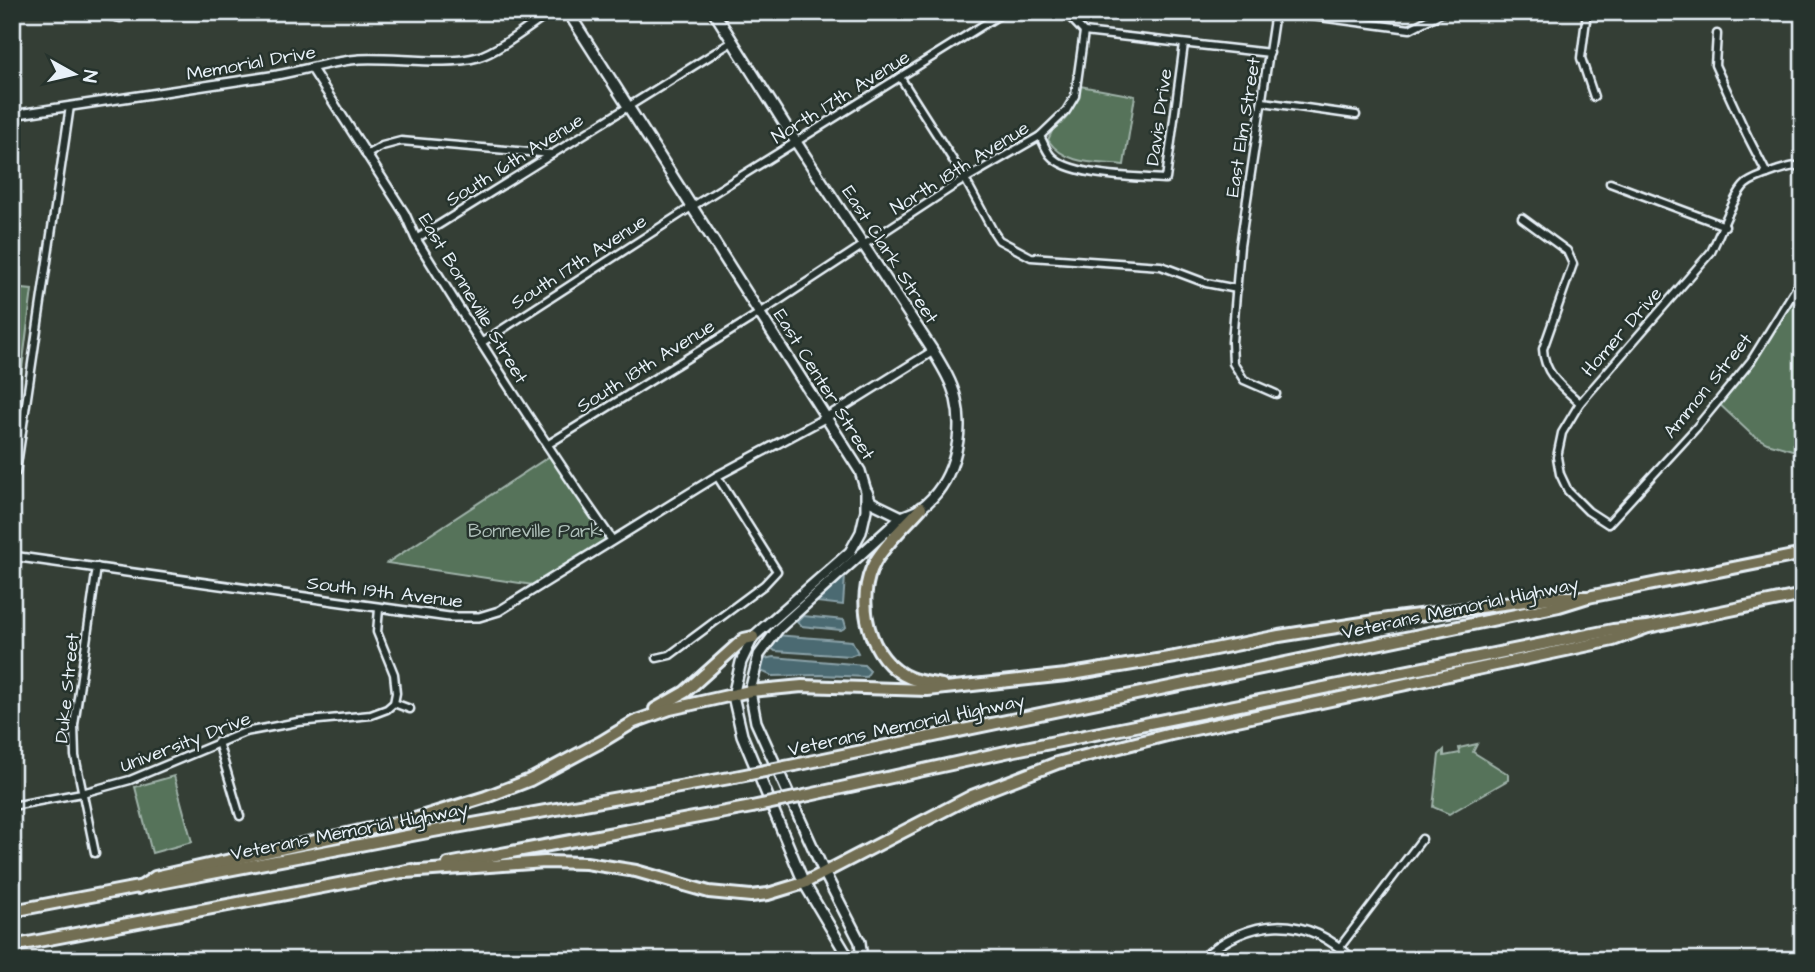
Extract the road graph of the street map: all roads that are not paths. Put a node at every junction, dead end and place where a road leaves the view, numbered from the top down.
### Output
1 (91, 12) edge
2 (551, 12) edge
3 (569, 12) edge
4 (714, 12) edge
5 (1004, 12) edge
6 (1065, 12) edge
7 (1275, 12) edge
8 (1282, 12) edge
9 (1443, 12) edge
10 (1587, 12) edge
11 (121, 18) dead end
12 (1084, 32) junction
13 (1717, 34) dead end
14 (732, 43) junction
15 (1184, 44) junction
16 (1270, 52) junction
17 (312, 69) junction
18 (900, 77) junction
19 (1594, 97) dead end
20 (1262, 102) junction
21 (70, 106) junction
22 (629, 106) junction
23 (12, 115) edge
24 (1356, 115) dead end
25 (1040, 136) junction
26 (796, 142) junction
27 (554, 154) junction
28 (366, 155) junction
29 (1803, 166) edge
30 (1767, 174) junction
31 (965, 179) junction
32 (1610, 183) dead end
33 (693, 206) junction
34 (1522, 218) dead end
35 (1725, 226) junction
36 (416, 239) junction
37 (863, 245) junction
38 (1803, 277) edge
39 (1237, 289) junction
40 (761, 313) junction
41 (481, 343) junction
42 (933, 351) junction
43 (1276, 394) dead end
44 (1580, 404) junction
45 (827, 417) junction
46 (547, 445) junction
47 (16, 472) dead end
48 (717, 476) junction
49 (866, 491) junction
50 (1627, 504) joint
51 (921, 508) junction
52 (902, 517) junction
53 (612, 540) junction
54 (1803, 554) edge
55 (12, 556) edge
56 (97, 567) junction
57 (1803, 595) edge
58 (1588, 597) junction
59 (379, 609) junction
60 (1648, 627) junction
61 (753, 638) junction
62 (657, 658) dead end
63 (955, 686) junction
64 (750, 691) junction
65 (733, 696) junction
66 (394, 703) junction
67 (410, 709) dead end
68 (634, 722) junction
69 (218, 742) junction
70 (82, 793) junction
71 (12, 806) edge
72 (240, 816) dead end
73 (1422, 839) dead end
74 (95, 853) dead end
75 (405, 872) junction
76 (824, 872) junction
77 (804, 883) junction
78 (139, 888) junction
79 (12, 911) edge
80 (12, 946) edge
81 (1340, 947) junction
82 (853, 960) edge
83 (862, 960) edge
84 (1199, 960) edge
85 (1353, 960) edge

1 - 11 street
2 - 17 street, Memorial Drive
3 - 22 main road, East Center Street
4 - 14 main road, East Clark Street
5 - 18 street, North 17th Avenue
6 - 12 street
7 - 16 street, East Elm Street
8 - 9 street
10 - 19 street
12 - 15 street
12 - 25 street, North 18th Avenue
13 - 30 street
14 - 22 street, South 16th Avenue
14 - 26 main road, East Clark Street
15 - 16 street
15 - 25 street, Davis Drive
16 - 20 street, East Elm Street
17 - 21 street, Memorial Drive
17 - 28 street, East Bonneville Street
18 - 26 street, North 17th Avenue
18 - 31 street
20 - 24 street
20 - 39 street, East Elm Street
21 - 23 street, Memorial Drive
21 - 47 street
22 - 27 street, South 16th Avenue
22 - 33 main road, East Center Street
25 - 31 street, North 18th Avenue
26 - 33 street, North 17th Avenue
26 - 37 main road, East Clark Street
27 - 28 street
27 - 36 street, South 16th Avenue
28 - 36 street, East Bonneville Street
29 - 30 street, Homer Drive
30 - 35 street, Homer Drive
31 - 37 street, North 18th Avenue
31 - 39 street
32 - 35 street
33 - 40 main road, East Center Street
33 - 41 street, South 17th Avenue
34 - 44 street
35 - 44 street, Homer Drive
36 - 41 street, East Bonneville Street
37 - 40 street, North 18th Avenue
37 - 42 main road, East Clark Street
38 - 50 street, Ammon Street
39 - 43 street, East Elm Street
40 - 45 main road, East Center Street
40 - 46 street, South 18th Avenue
41 - 46 street, East Bonneville Street
42 - 45 street, South 19th Avenue
42 - 51 main road, East Clark Street
44 - 50 street, Homer Drive
45 - 48 street, South 19th Avenue
45 - 49 main road, East Center Street
46 - 53 street, East Bonneville Street
48 - 53 street, South 19th Avenue
48 - 62 street
49 - 52 main road
49 - 61 main road, East Center Street
51 - 52 main road, East Clark Street
51 - 63 highway
52 - 64 main road
53 - 59 street, South 19th Avenue
54 - 58 highway, Veterans Memorial Highway
55 - 56 street, South 19th Avenue
56 - 59 street, South 19th Avenue
56 - 70 street, Duke Street
57 - 60 highway
58 - 63 highway
58 - 78 highway, Veterans Memorial Highway, bridge
59 - 66 street
60 - 75 highway, bridge
60 - 76 highway
61 - 65 main road, East Center Street
61 - 68 highway
63 - 64 highway
64 - 65 highway
64 - 76 main road
65 - 68 highway
65 - 77 main road, East Center Street
66 - 67 street
66 - 69 street, University Drive
68 - 78 highway
69 - 70 street, University Drive
69 - 72 street
70 - 71 street, University Drive
70 - 74 street, Duke Street
73 - 81 street
75 - 77 highway
75 - 80 highway
76 - 77 highway
76 - 83 main road
77 - 82 main road, East Center Street
78 - 79 highway, Veterans Memorial Highway
81 - 84 street
81 - 85 street

